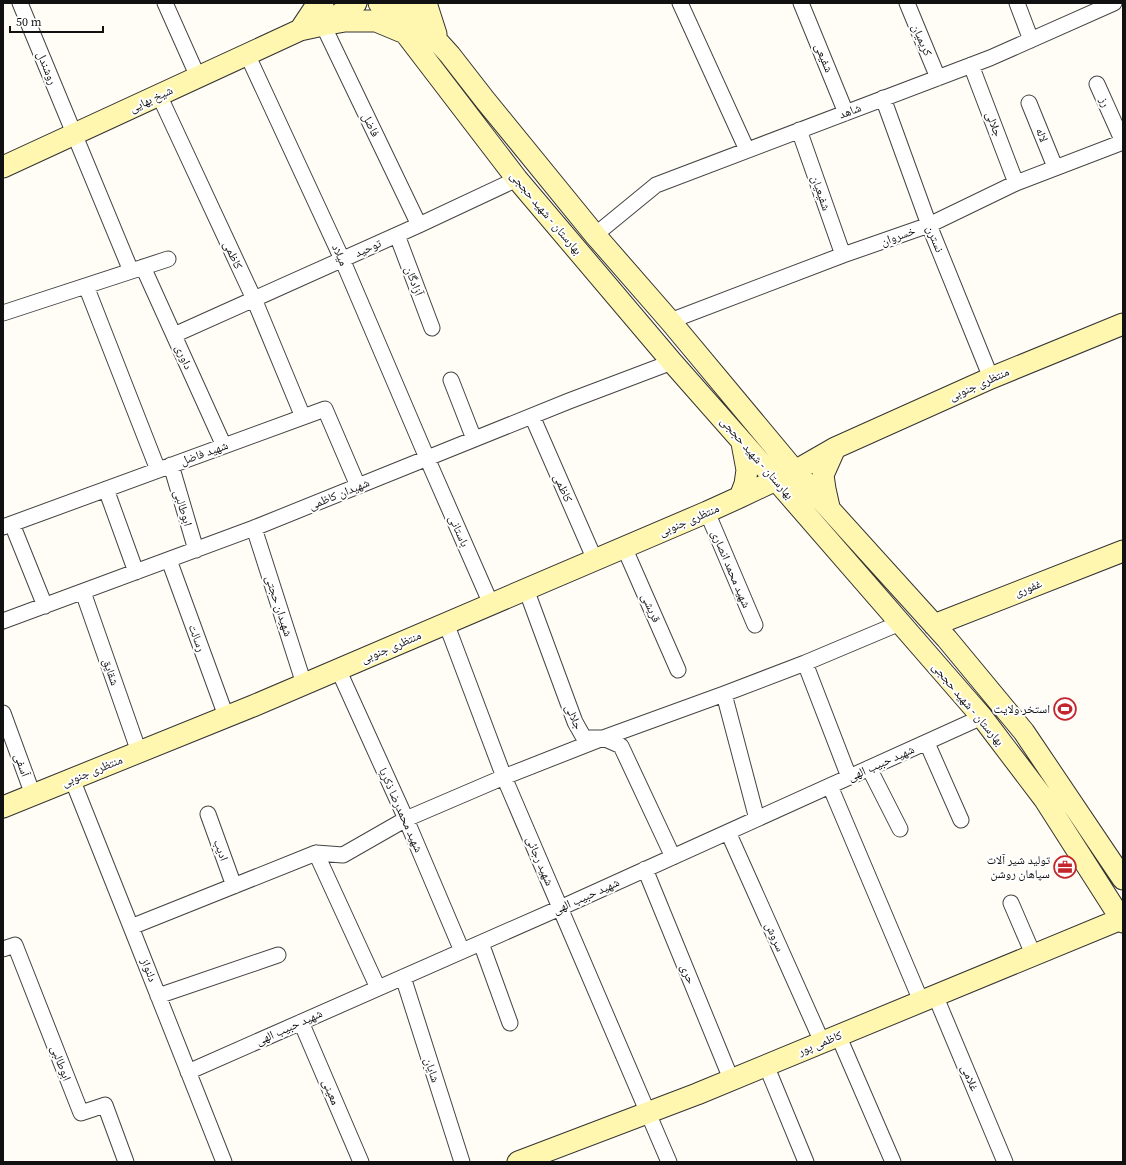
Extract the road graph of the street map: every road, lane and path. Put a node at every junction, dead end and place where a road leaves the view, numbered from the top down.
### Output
1 (20, 3) edge
2 (165, 3) edge
3 (356, 3) edge
4 (379, 3) edge
5 (403, 3) edge
6 (426, 3) edge
7 (680, 3) edge
8 (802, 3) edge
9 (907, 3) edge
10 (1017, 3) edge
11 (1114, 3) edge
12 (1096, 7) edge
13 (319, 10) edge
14 (406, 34) junction
15 (1031, 40) junction
16 (247, 54) junction
17 (450, 54) junction
18 (971, 65) junction
19 (198, 77) junction
20 (938, 78) junction
21 (1097, 84) dead end
22 (159, 95) junction
23 (883, 98) junction
24 (1029, 103) dead end
25 (846, 113) junction
26 (799, 130) junction
27 (74, 134) junction
28 (1123, 142) edge
29 (747, 150) junction
30 (3, 166) edge
31 (1054, 168) junction
32 (517, 179) junction
33 (1016, 183) junction
34 (419, 225) junction
35 (929, 225) junction
36 (397, 234) junction
37 (595, 235) junction
38 (843, 255) junction
39 (168, 259) dead end
40 (342, 259) junction
41 (137, 269) junction
42 (86, 286) junction
43 (254, 299) junction
44 (3, 313) edge
45 (670, 321) junction
46 (1123, 324) edge
47 (432, 328) dead end
48 (174, 334) junction
49 (672, 362) junction
50 (991, 378) junction
51 (452, 380) dead end
52 (532, 416) junction
53 (303, 417) junction
54 (474, 439) junction
55 (742, 443) junction
56 (224, 446) junction
57 (835, 448) junction
58 (427, 458) junction
59 (164, 468) junction
60 (795, 470) junction
61 (776, 480) junction
62 (358, 486) junction
63 (106, 489) junction
64 (740, 497) junction
65 (829, 508) junction
66 (707, 512) junction
67 (7, 525) edge
68 (254, 528) junction
69 (624, 547) junction
70 (196, 550) junction
71 (1123, 551) edge
72 (169, 560) junction
73 (595, 560) junction
74 (136, 572) junction
75 (526, 589) junction
76 (84, 592) junction
77 (491, 604) junction
78 (45, 606) junction
79 (3, 621) edge
80 (900, 622) junction
81 (446, 623) junction
82 (755, 625) dead end
83 (934, 625) junction
84 (805, 662) junction
85 (338, 669) junction
86 (678, 670) dead end
87 (304, 684) junction
88 (724, 694) junction
89 (3, 713) edge
90 (226, 716) junction
91 (982, 717) junction
92 (604, 738) junction
93 (927, 742) junction
94 (139, 752) junction
95 (869, 768) junction
96 (504, 777) junction
97 (849, 778) junction
98 (72, 779) junction
99 (830, 786) junction
100 (33, 795) junction
101 (3, 807) edge
102 (208, 814) dead end
103 (406, 819) junction
104 (757, 819) junction
105 (961, 820) dead end
106 (900, 829) dead end
107 (728, 832) junction
108 (316, 853) junction
109 (673, 857) junction
110 (645, 870) junction
111 (1121, 872) edge
112 (234, 886) junction
113 (1011, 903) dead end
114 (560, 908) junction
115 (1122, 921) edge
116 (132, 926) junction
117 (481, 943) junction
118 (3, 949) edge
119 (462, 951) junction
120 (1033, 954) junction
121 (278, 955) dead end
122 (403, 977) junction
123 (378, 988) junction
124 (158, 996) junction
125 (928, 998) junction
126 (301, 1022) junction
127 (510, 1023) dead end
128 (830, 1038) junction
129 (766, 1065) junction
130 (188, 1072) junction
131 (731, 1080) junction
132 (648, 1112) junction
133 (126, 1162) edge
134 (224, 1162) edge
135 (361, 1162) edge
136 (462, 1162) edge
137 (520, 1162) edge
138 (669, 1162) edge
139 (806, 1162) edge
140 (893, 1162) edge
141 (1005, 1162) edge

1 - 27 street, روشندل
2 - 19 street
3 - 13 main road
4 - 14 main road, بهارستان - شهید حججی
5 - 17 main road, بهارستان - شهید حججی
6 - 17 main road
7 - 29 street
8 - 25 street, شفیعی
9 - 20 street, کریمیان
10 - 15 street
11 - 12 street, شاهد
12 - 15 street, شاهد
13 - 14 main road
13 - 16 main road, شیخ بهایی
13 - 34 street, فاضل
14 - 32 main road, بهارستان - شهید حججی
15 - 18 street, شاهد
16 - 19 main road, شیخ بهایی
16 - 40 street, میلاد
17 - 37 main road, بهارستان - شهید حججی
18 - 20 street, شاهد
18 - 33 street, جلالی
19 - 22 main road, شیخ بهایی
20 - 23 street, شاهد
21 - 28 street, رز
22 - 27 main road, شیخ بهایی
22 - 43 street, کاظمی
23 - 25 street, شاهد
23 - 35 street, نسترن
24 - 31 street, لاله
25 - 26 street, شاهد
26 - 29 street, شاهد
26 - 38 street, شفیعیان
27 - 30 main road, شیخ بهایی
27 - 41 street, داوری
28 - 31 street, خسروان
29 - 37 street, شاهد
31 - 33 street, خسروان
32 - 34 street, توحید
32 - 49 main road, بهارستان - شهید حججی
33 - 35 street, خسروان
34 - 36 street, توحید
35 - 38 street, خسروان
35 - 50 street, نسترن
36 - 40 street, توحید
36 - 47 street, آزادگان
37 - 45 main road, بهارستان - شهید حججی
38 - 45 street, خسروان
39 - 41 street
40 - 43 street, توحید
40 - 58 street, میلاد
41 - 42 street
41 - 48 street, داوری
42 - 44 street
42 - 59 street, ابوطالبی
43 - 48 street, توحید
43 - 53 street, کاظمی
45 - 60 main road, بهارستان - شهید حججی
46 - 50 main road, منتظری جنوبی
48 - 56 street, داوری
49 - 52 street, شهیدان کاظمی
49 - 55 main road, بهارستان - شهید حججی
50 - 57 main road, منتظری جنوبی
51 - 54 street
52 - 54 street, شهیدان کاظمی
52 - 73 street, کاظمی
53 - 56 street, شهید فاضل
53 - 62 street, شهید فاضل
54 - 58 street, شهیدان کاظمی
55 - 61 main road, بهارستان - شهید حججی
55 - 64 main road
56 - 59 street, شهید فاضل
57 - 60 main road, منتظری جنوبی
57 - 65 main road
58 - 62 street, شهیدان کاظمی
58 - 77 street, باستانی
59 - 63 street, شهید فاضل
59 - 70 street, ابوطالبی
60 - 61 main road, منتظری جنوبی
60 - 65 main road, بهارستان - شهید حججی
61 - 64 main road, منتظری جنوبی
61 - 80 main road, بهارستان - شهید حججی
62 - 68 street, شهیدان کاظمی
63 - 67 street, شهید فاضل
63 - 74 street
64 - 66 main road, منتظری جنوبی
65 - 83 main road, بهارستان - شهید حججی
66 - 69 main road, منتظری جنوبی
66 - 82 street, شهید محمد انصاری
67 - 78 street
68 - 70 street, شهیدان کاظمی
68 - 87 street, شهیدان حجتی
69 - 73 main road, منتظری جنوبی
69 - 86 street, قریشی
70 - 72 street, شهیدان کاظمی
71 - 83 main road, غفوری
72 - 74 street, شهیدان کاظمی
72 - 90 street, رسالت
73 - 75 main road, منتظری جنوبی
74 - 76 street, شهیدان کاظمی
75 - 77 main road, منتظری جنوبی
75 - 92 street, جلالی
76 - 78 street, شهیدان کاظمی
76 - 94 street, شقایق
77 - 81 main road, منتظری جنوبی
78 - 79 street, شهیدان کاظمی
80 - 84 street
80 - 91 main road, بهارستان - شهید حججی
81 - 85 main road, منتظری جنوبی
81 - 96 street, شهید رجائی
83 - 111 main road, بهارستان - شهید حججی
84 - 88 street
84 - 97 street
85 - 87 main road, منتظری جنوبی
85 - 103 street, شهید محمدرضا ذکریا
87 - 90 main road, منتظری جنوبی
88 - 92 street
88 - 104 street
89 - 100 street, آسفی
90 - 94 main road, منتظری جنوبی
91 - 93 street, شهید حبیب الهی
91 - 115 main road, بهارستان - شهید حججی
92 - 96 street
92 - 109 street, جلالی
93 - 95 street, شهید حبیب الهی
93 - 105 street
94 - 98 main road, منتظری جنوبی
95 - 97 street, شهید حبیب الهی
95 - 106 street
96 - 103 street
96 - 114 street, شهید رجائی
97 - 99 street, شهید حبیب الهی
98 - 100 main road, منتظری جنوبی
98 - 116 street, دلنواز
99 - 104 street, شهید حبیب الهی
99 - 125 street, غلامی
100 - 101 main road, منتظری جنوبی
102 - 112 street, ادیب
103 - 108 street
103 - 119 street, شهید محمدرضا ذکریا
104 - 107 street, شهید حبیب الهی
107 - 109 street, شهید حبیب الهی
107 - 128 street, سروش
108 - 112 street
108 - 123 street
109 - 110 street, شهید حبیب الهی
110 - 114 street, شهید حبیب الهی
110 - 131 street, حری
112 - 116 street
113 - 120 street
114 - 117 street, شهید حبیب الهی
114 - 132 street, شهید رجائی
115 - 120 main road, کاظمی پور
116 - 124 street, دلنواز
117 - 119 street, شهید حبیب الهی
117 - 127 street
118 - 133 street, ابوطالبی
119 - 122 street, شهید حبیب الهی
120 - 125 main road, کاظمی پور
121 - 124 street
122 - 123 street, شهید حبیب الهی
122 - 136 street, شایان
123 - 126 street, شهید حبیب الهی
124 - 130 street, دلنواز
125 - 128 main road, کاظمی پور
125 - 141 street, غلامی
126 - 130 street, شهید حبیب الهی
126 - 135 street, معینی
128 - 129 main road, کاظمی پور
128 - 140 street, سروش
129 - 131 main road, کاظمی پور
129 - 139 street
130 - 134 street, دلنواز
131 - 132 main road, کاظمی پور
132 - 137 main road, کاظمی پور
132 - 138 street, شهید رجائی

